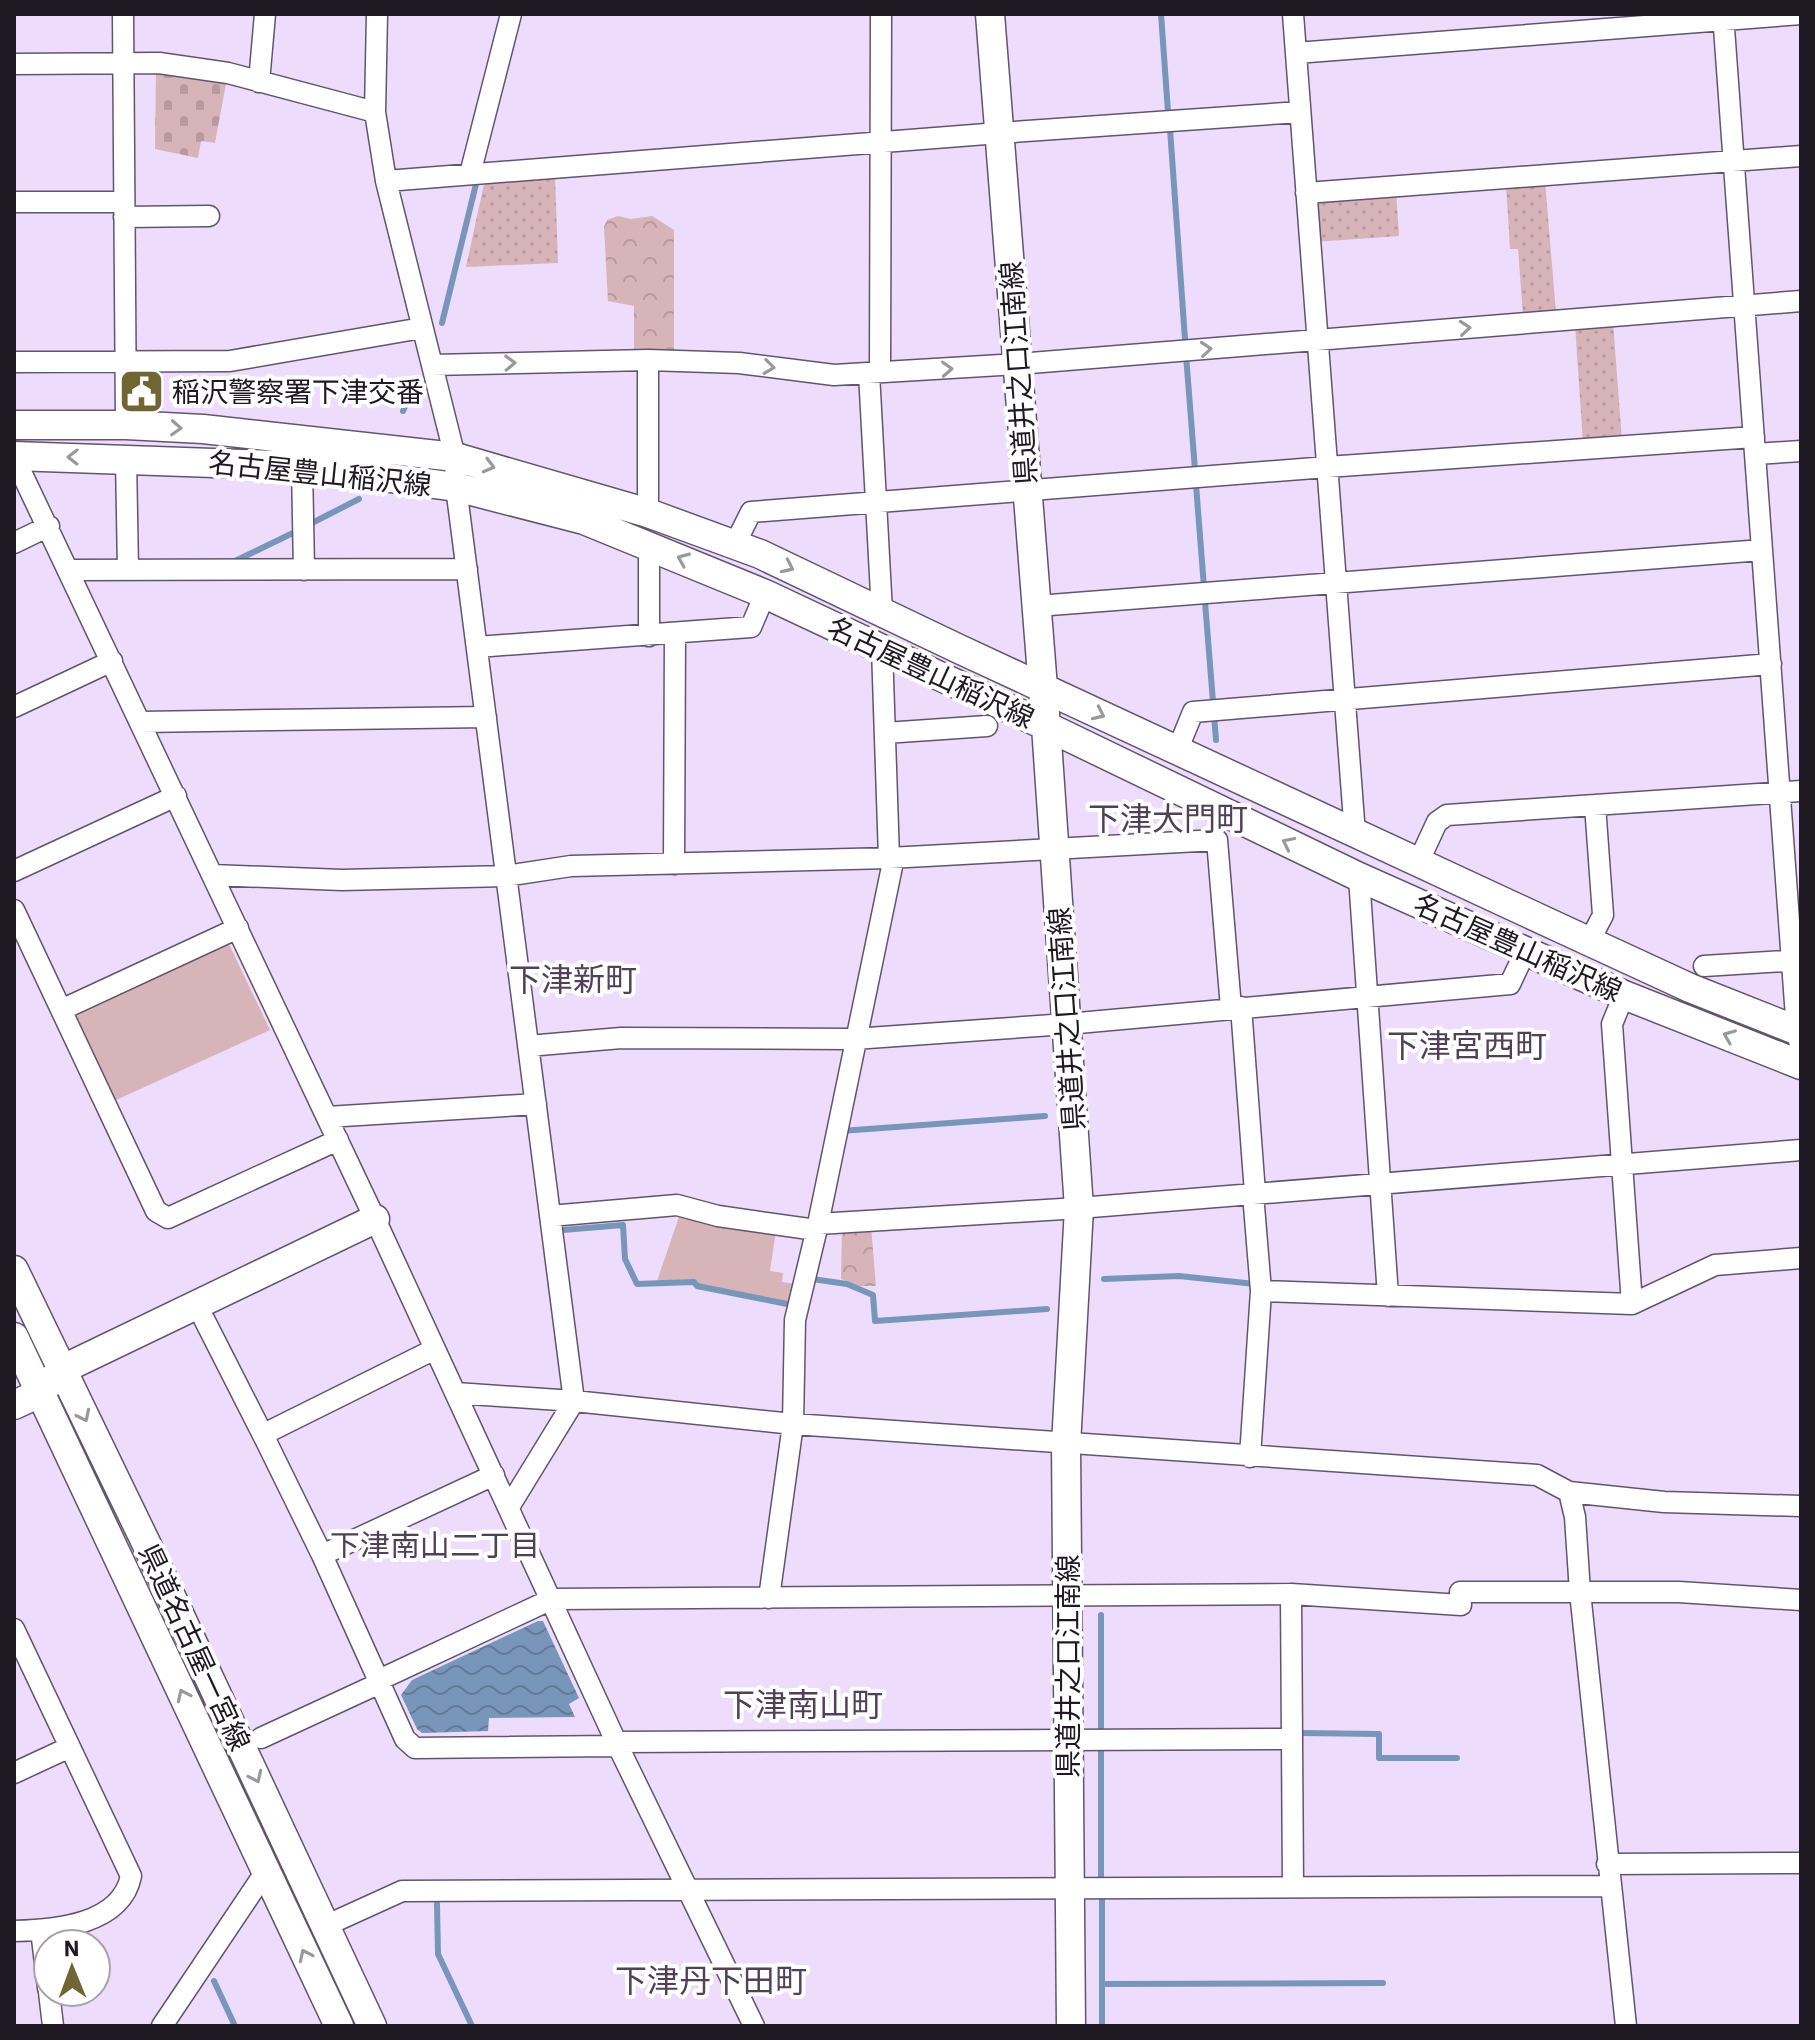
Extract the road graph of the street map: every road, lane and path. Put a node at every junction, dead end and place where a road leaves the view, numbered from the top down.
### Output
1 (123, 14) edge
2 (265, 14) edge
3 (377, 14) edge
4 (511, 14) edge
5 (881, 14) edge
6 (990, 14) edge
7 (1293, 14) edge
8 (1801, 14) edge
9 (1723, 17) edge
10 (1296, 53) junction
11 (123, 63) junction
12 (14, 64) edge
13 (259, 82) junction
14 (375, 112) junction
15 (1300, 112) junction
16 (999, 133) junction
17 (881, 142) junction
18 (1801, 156) edge
19 (1733, 161) junction
20 (470, 174) junction
21 (386, 181) junction
22 (1306, 193) junction
23 (14, 202) edge
24 (124, 210) junction
25 (209, 216) dead end
26 (1801, 301) edge
27 (1744, 305) junction
28 (422, 328) junction
29 (1317, 340) junction
30 (125, 360) junction
31 (648, 360) junction
32 (14, 362) edge
33 (1018, 364) junction
34 (432, 365) junction
35 (874, 373) junction
36 (14, 425) edge
37 (126, 425) junction
38 (1755, 446) junction
39 (1801, 451) edge
40 (14, 456) edge
41 (455, 457) junction
42 (126, 458) junction
43 (302, 466) junction
44 (1327, 467) junction
45 (456, 487) junction
46 (1027, 491) junction
47 (875, 504) junction
48 (648, 513) junction
49 (49, 526) junction
50 (14, 543) edge
51 (735, 544) junction
52 (649, 545) junction
53 (1762, 550) junction
54 (467, 569) junction
55 (69, 570) junction
56 (128, 570) junction
57 (304, 570) junction
58 (1336, 583) junction
59 (765, 594) junction
60 (1037, 606) junction
61 (882, 612) junction
62 (675, 634) junction
63 (649, 636) junction
64 (477, 647) junction
65 (882, 648) junction
66 (112, 661) junction
67 (1771, 664) junction
68 (1043, 688) junction
69 (1345, 699) junction
70 (14, 707) edge
71 (486, 717) junction
72 (141, 722) junction
73 (987, 726) dead end
74 (1046, 726) junction
75 (885, 733) junction
76 (1177, 751) junction
77 (1791, 792) edge
78 (176, 796) junction
79 (1595, 805) junction
80 (1355, 834) junction
81 (1055, 849) junction
82 (891, 857) junction
83 (1418, 863) junction
84 (674, 864) junction
85 (14, 871) edge
86 (212, 875) junction
87 (506, 876) junction
88 (1359, 877) junction
89 (14, 910) edge
90 (238, 928) junction
91 (1589, 942) junction
92 (1525, 952) junction
93 (1797, 961) edge
94 (1704, 966) dead end
95 (1624, 995) junction
96 (1367, 997) junction
97 (1236, 1008) junction
98 (61, 1010) junction
99 (1067, 1024) junction
100 (1800, 1038) edge
101 (854, 1039) junction
102 (528, 1046) junction
103 (1801, 1065) edge
104 (536, 1104) junction
105 (327, 1117) junction
106 (338, 1140) junction
107 (1801, 1150) edge
108 (1622, 1164) junction
109 (1380, 1183) junction
110 (1254, 1193) junction
111 (1079, 1208) junction
112 (550, 1216) junction
113 (375, 1219) junction
114 (817, 1227) junction
115 (1801, 1258) edge
116 (14, 1270) edge
117 (1261, 1291) junction
118 (1388, 1296) junction
119 (1632, 1304) junction
120 (204, 1319) dead end
121 (14, 1337) edge
122 (435, 1349) junction
123 (21, 1370) edge
124 (61, 1370) junction
125 (40, 1393) junction
126 (456, 1393) junction
127 (574, 1401) junction
128 (14, 1405) edge
129 (793, 1424) junction
130 (266, 1441) junction
131 (1066, 1445) junction
132 (1250, 1457) junction
133 (494, 1475) junction
134 (1569, 1492) junction
135 (1801, 1506) edge
136 (509, 1507) junction
137 (322, 1555) junction
138 (1580, 1592) junction
139 (1291, 1594) junction
140 (1067, 1597) junction
141 (769, 1598) junction
142 (552, 1599) junction
143 (1801, 1600) edge
144 (14, 1629) edge
145 (379, 1681) junction
146 (261, 1738) dead end
147 (1068, 1739) junction
148 (1292, 1739) junction
149 (618, 1744) junction
150 (70, 1747) junction
151 (14, 1773) edge
152 (1801, 1863) edge
153 (1607, 1864) junction
154 (266, 1871) junction
155 (1610, 1886) junction
156 (1069, 1887) junction
157 (1293, 1887) junction
158 (690, 1891) junction
159 (325, 1926) junction
160 (61, 1928) edge
161 (162, 2026) edge
162 (339, 2026) edge
163 (372, 2026) edge
164 (754, 2026) edge
165 (1071, 2026) edge
166 (1626, 2026) edge

1 - 11 street
2 - 13 street
3 - 14 street
4 - 20 street
5 - 17 street
6 - 16 main road, 県道井之口江南線
7 - 10 street
8 - 9 street
9 - 10 street
9 - 19 street
10 - 15 street
11 - 12 street
11 - 13 street
11 - 24 street
13 - 14 street
14 - 21 street
15 - 16 street
15 - 22 street
16 - 17 street
16 - 33 main road, 県道井之口江南線
17 - 20 street
17 - 35 street
18 - 19 street
19 - 22 street
19 - 27 street
20 - 21 street
21 - 28 street
22 - 29 street
23 - 24 street
24 - 25 street
24 - 30 street
26 - 27 street
29 -> 27 street
27 - 38 street
28 - 30 street
28 - 34 street
33 -> 29 street
29 - 44 street
30 - 32 street
30 - 37 street
34 -> 31 street
31 -> 35 street
31 - 48 street
35 -> 33 street
33 - 46 main road, 県道井之口江南線
34 - 41 street
35 - 47 street
36 - 37 main road, 名古屋豊山稲沢線
37 -> 41 main road, 名古屋豊山稲沢線
38 - 39 street
38 - 44 street
38 - 53 street
42 -> 40 main road, 名古屋豊山稲沢線
40 - 49 street
41 - 45 street
41 -> 48 main road, 名古屋豊山稲沢線
42 - 43 main road, 名古屋豊山稲沢線
42 - 56 street
43 - 45 main road, 名古屋豊山稲沢線
43 - 57 street
44 - 46 street
44 - 58 street
45 - 52 main road, 名古屋豊山稲沢線
45 - 54 street
46 - 47 street
46 - 60 main road, 県道井之口江南線
47 - 51 street
47 - 61 street
48 - 51 main road, 名古屋豊山稲沢線
49 - 50 street
49 - 55 street
51 -> 61 main road, 名古屋豊山稲沢線
59 -> 52 main road, 名古屋豊山稲沢線
52 - 63 street
53 - 58 street
53 - 67 street
54 - 57 street
54 - 64 street
55 - 56 street
55 - 66 street
56 - 57 street
58 - 60 street
58 - 69 street
59 - 62 street
59 - 65 main road, 名古屋豊山稲沢線
60 - 68 main road, 県道井之口江南線
61 - 68 main road, 名古屋豊山稲沢線
62 - 63 street
62 - 84 street
63 - 64 street
64 - 71 street
65 - 74 main road, 名古屋豊山稲沢線
65 - 75 street
66 - 70 street
66 - 72 street
67 - 69 street
67 - 77 street
68 - 74 main road, 県道井之口江南線
68 -> 76 main road, 名古屋豊山稲沢線
69 - 76 street
69 - 80 street
71 - 72 street
71 - 87 street
72 - 78 street
73 - 75 street
74 - 81 main road, 県道井之口江南線
88 -> 74 main road, 名古屋豊山稲沢線
75 - 82 street
76 - 80 main road, 名古屋豊山稲沢線
77 - 79 street
77 - 93 street
78 - 85 street
78 - 86 street
79 - 83 street
79 - 91 street
80 - 83 main road, 名古屋豊山稲沢線
81 - 82 street
81 - 97 street
81 - 99 main road, 県道井之口江南線
82 - 84 street
82 - 101 street
83 - 91 main road, 名古屋豊山稲沢線
84 - 87 street
86 - 87 street
86 - 90 street
87 - 102 street
88 - 92 main road, 名古屋豊山稲沢線
88 - 96 street
89 - 98 street
90 - 98 street
90 - 105 street
91 - 100 main road, 名古屋豊山稲沢線
92 - 95 main road, 名古屋豊山稲沢線
92 - 96 street
93 - 94 street
93 - 100 street
103 -> 95 main road, 名古屋豊山稲沢線
95 - 108 street
96 - 97 street
96 - 109 street
97 - 99 street
97 - 110 street
98 - 106 street
99 - 101 street
99 - 111 main road, 県道井之口江南線
101 - 102 street
101 - 114 street
102 - 104 street
104 - 105 street
104 - 112 street
105 - 106 street
106 - 113 street
107 - 108 street
108 - 109 street
108 - 119 street
109 - 110 street
109 - 118 street
110 - 111 street
110 - 117 street
111 - 114 street
111 - 131 main road, 県道井之口江南線
112 - 114 street
112 - 127 street
113 - 122 street
113 - 124 main road
114 - 129 street
115 - 119 street
116 - 124 main road, 県道名古屋一宮線
117 - 118 street
117 - 132 street
118 - 119 street
120 - 130 street
121 - 123 main road, 県道名古屋一宮線
122 - 126 street
122 - 130 street
123 - 124 main road
123 - 125 main road, 県道名古屋一宮線
124 - 125 main road
124 -> 159 main road, 県道名古屋一宮線
125 - 128 main road
154 -> 125 main road, 県道名古屋一宮線
126 - 127 street
126 - 133 street
127 - 129 street
127 - 136 street
129 - 131 street
129 - 141 street
130 - 137 street
131 - 132 street
131 - 140 main road, 県道井之口江南線
132 - 134 street
133 - 136 street
133 - 137 street
134 - 135 street
134 - 138 street
136 - 142 street
137 - 145 street
138 - 139 street
138 - 143 street
138 - 153 street
139 - 140 street
139 - 148 street
140 - 141 street
140 - 147 main road, 県道井之口江南線
141 - 142 street
142 - 145 street
142 - 149 street
144 - 150 street
145 - 146 street
145 - 149 street
147 - 148 street
147 - 149 street
147 - 156 main road, 県道井之口江南線
148 - 157 street
149 - 158 street
150 - 151 street
150 - 160 street
152 - 153 street
153 - 155 street
154 - 161 street
162 -> 154 main road, 県道名古屋一宮線
155 - 157 street
155 - 166 street
156 - 157 street
156 - 158 street
156 - 165 main road, 県道井之口江南線
158 - 159 street
158 - 164 street
159 - 163 main road, 県道名古屋一宮線

